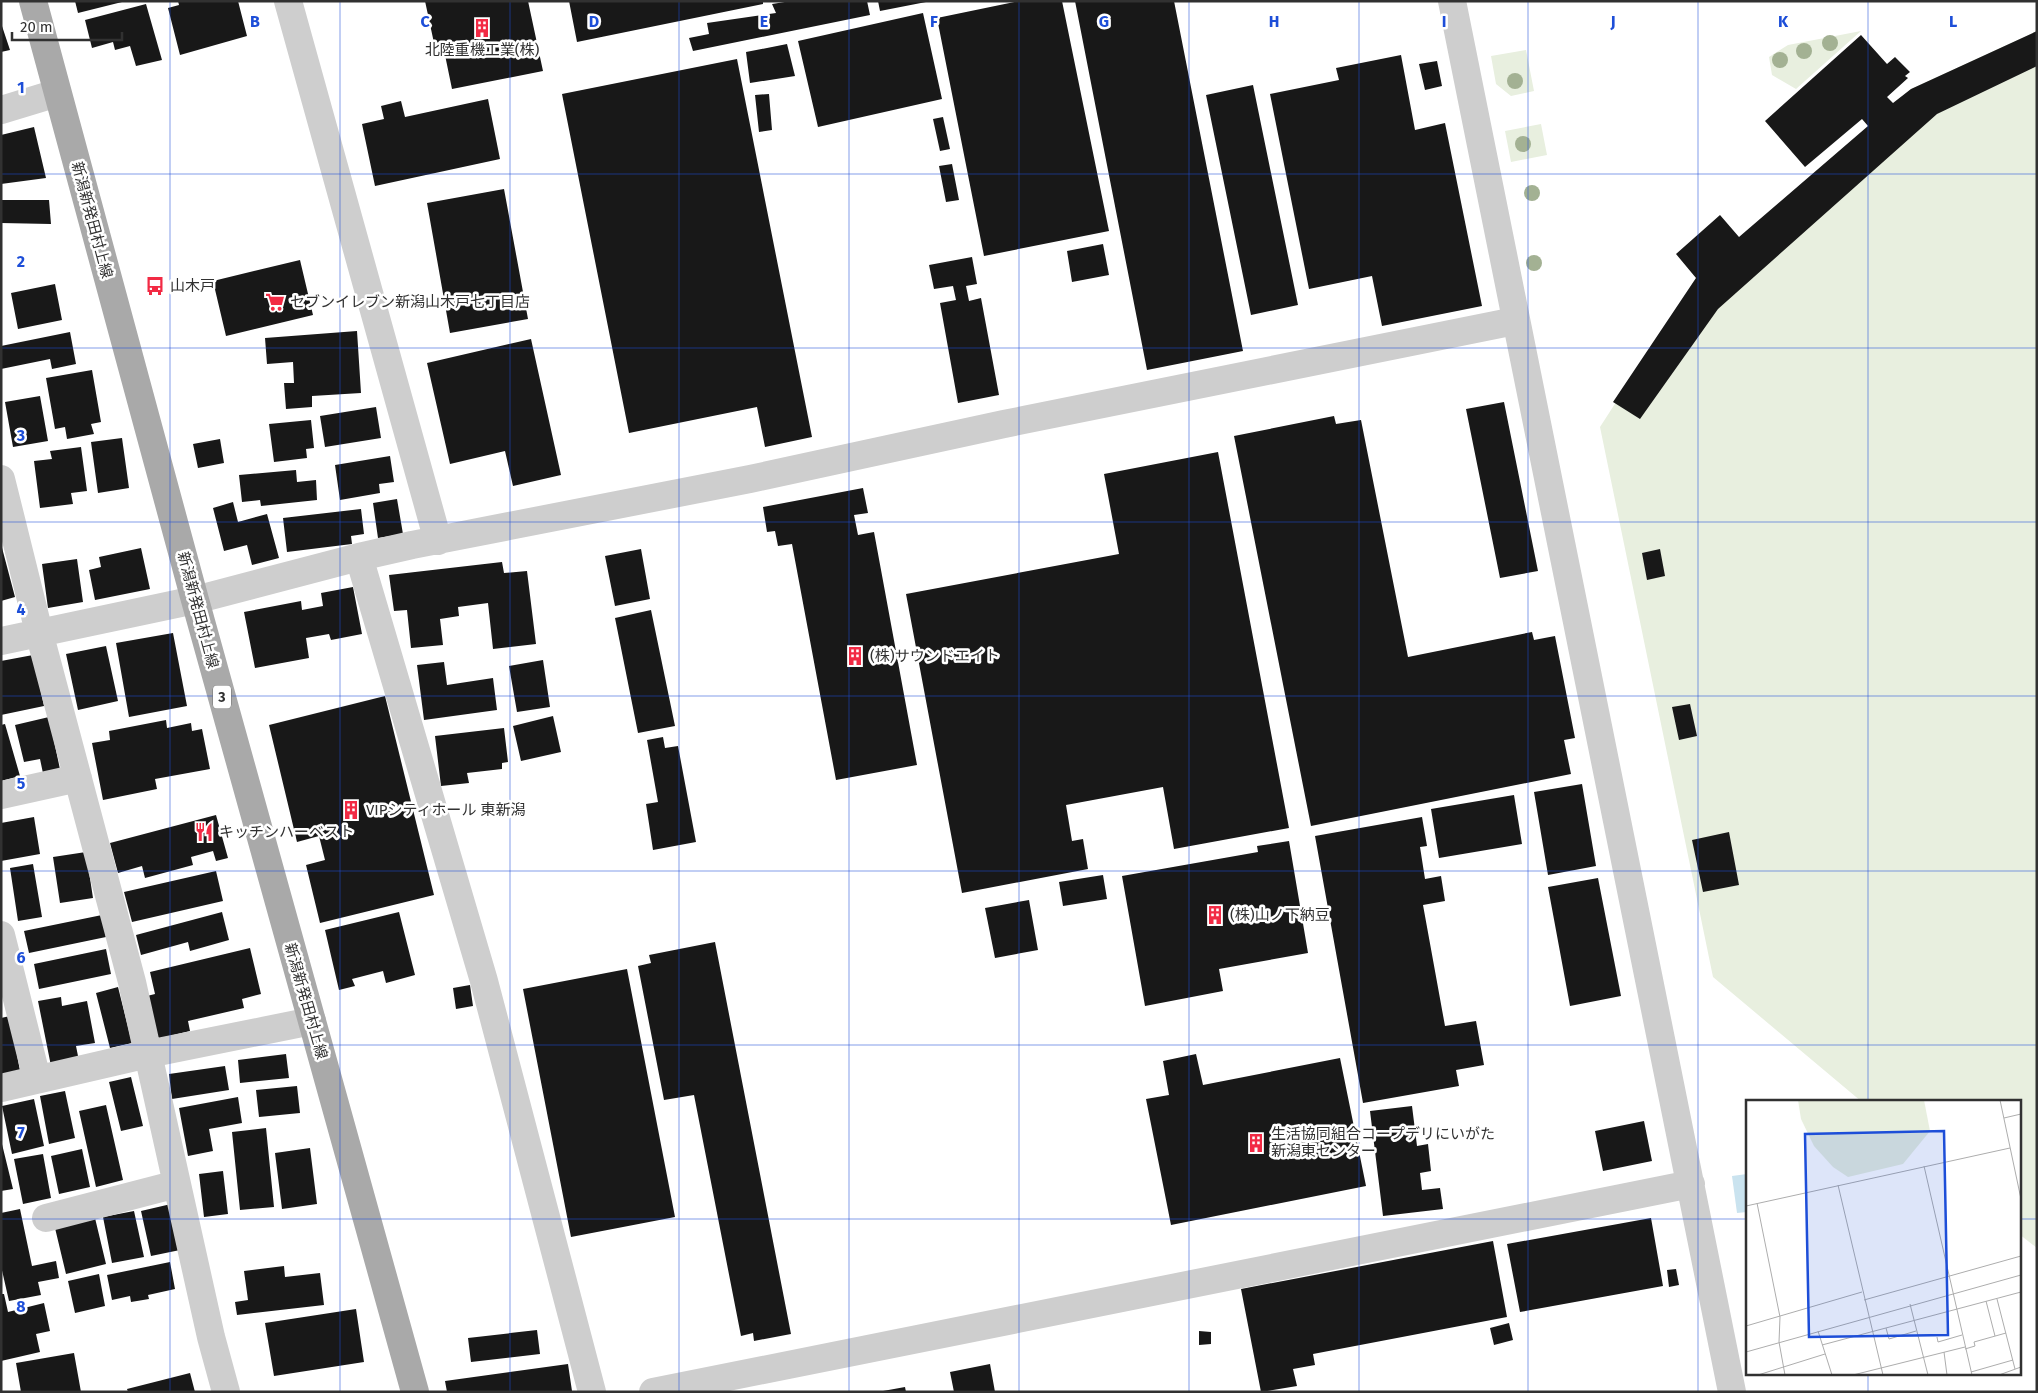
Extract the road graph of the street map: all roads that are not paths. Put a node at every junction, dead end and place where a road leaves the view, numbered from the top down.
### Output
1 (33, 1) edge
2 (288, 1) edge
3 (1452, 1) edge
4 (57, 93) junction
5 (1, 110) edge
6 (1515, 321) junction
7 (1, 479) edge
8 (438, 541) junction
9 (359, 557) junction
10 (195, 600) junction
11 (39, 632) junction
12 (1, 641) edge
13 (78, 778) junction
14 (1, 795) edge
15 (1, 935) edge
16 (312, 1021) junction
17 (148, 1054) junction
18 (37, 1079) junction
19 (1, 1088) edge
20 (177, 1184) junction
21 (1691, 1184) junction
22 (46, 1218) dead end
23 (226, 1392) edge
24 (415, 1392) edge
25 (592, 1392) edge
26 (653, 1392) edge
27 (1732, 1392) edge

1 - 4 main road, 新潟新発田村上線 / 3
2 - 8 street
3 - 6 street
4 - 5 street
4 - 10 main road, 新潟新発田村上線 / 3
6 - 8 street
6 - 21 street
7 - 11 street
8 - 9 street
9 - 10 street
9 - 25 street
10 - 11 street
10 - 16 main road, 新潟新発田村上線 / 3
11 - 12 street
11 - 13 street
13 - 14 street
13 - 17 street
15 - 18 street
16 - 17 street
16 - 24 main road, 新潟新発田村上線 / 3
17 - 18 street
17 - 20 street
18 - 19 street
20 - 22 street
20 - 23 street
21 - 26 street
21 - 27 street

